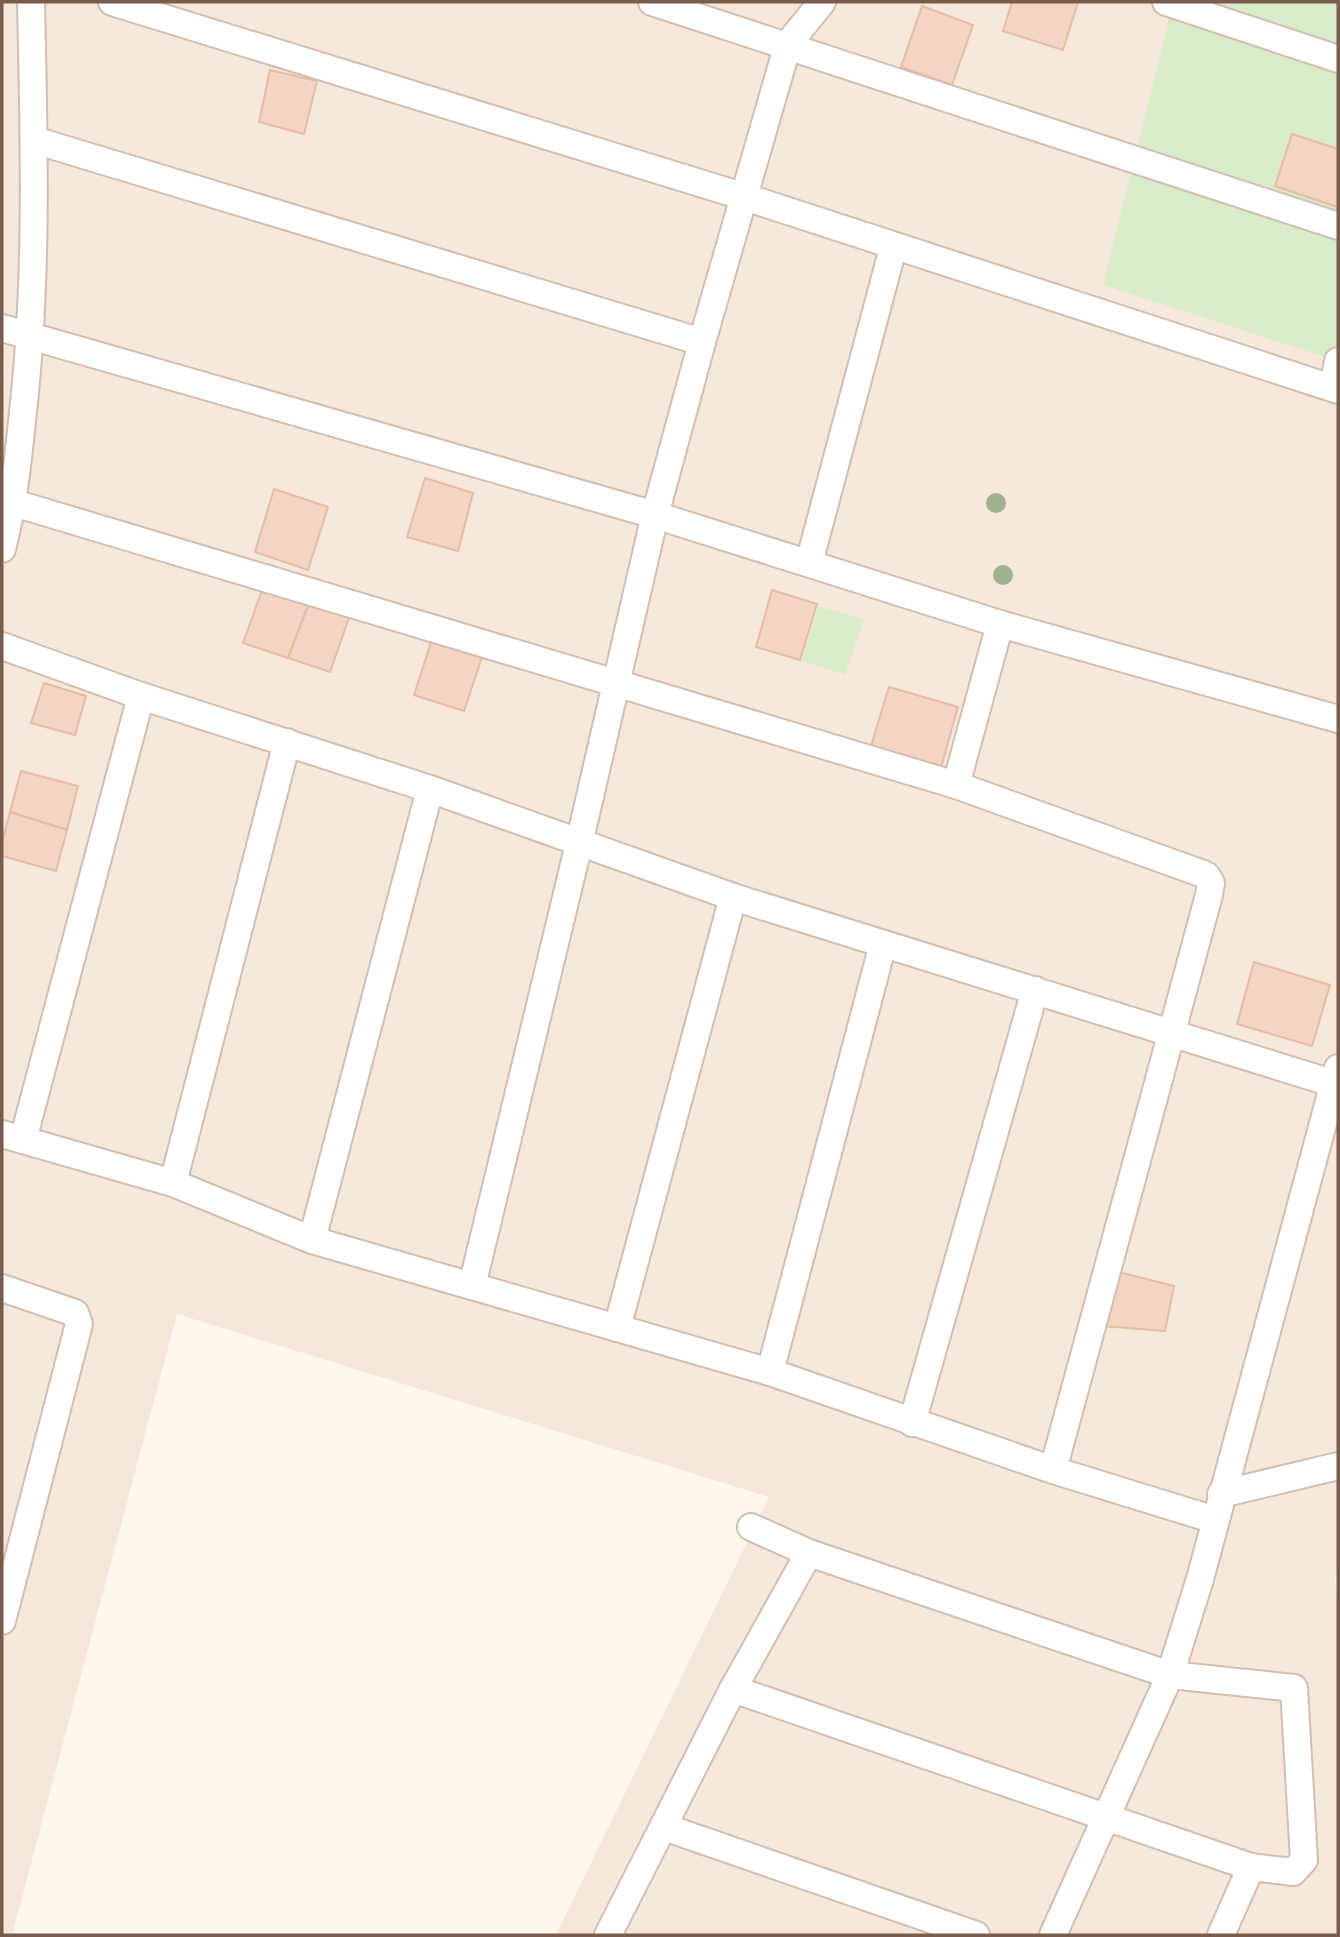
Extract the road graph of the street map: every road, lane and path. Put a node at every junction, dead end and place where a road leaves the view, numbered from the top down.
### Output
1 (31, 2) edge
2 (112, 2) edge
3 (652, 2) edge
4 (822, 2) edge
5 (1166, 2) edge
6 (788, 44) junction
7 (1338, 59) edge
8 (34, 140) junction
9 (742, 196) junction
10 (1338, 226) edge
11 (893, 247) junction
12 (2, 328) edge
13 (32, 337) junction
14 (702, 342) junction
15 (1338, 361) edge
16 (1336, 389) edge
17 (14, 503) junction
18 (655, 516) junction
19 (2, 549) edge
20 (809, 563) junction
21 (1000, 624) junction
22 (2, 646) edge
23 (617, 683) junction
24 (141, 696) junction
25 (1338, 719) edge
26 (287, 742) junction
27 (956, 785) junction
28 (430, 789) junction
29 (579, 844) junction
30 (733, 897) junction
31 (883, 944) junction
32 (1035, 990) junction
33 (1173, 1034) junction
34 (1337, 1076) edge
35 (13, 1137) edge
36 (173, 1183) junction
37 (312, 1240) junction
38 (472, 1286) junction
39 (2, 1288) edge
40 (617, 1328) junction
41 (770, 1372) junction
42 (912, 1423) junction
43 (1338, 1466) edge
44 (1053, 1470) junction
45 (1221, 1494) junction
46 (1214, 1520) junction
47 (751, 1527) dead end
48 (809, 1553) junction
49 (2, 1621) edge
50 (1170, 1675) junction
51 (733, 1689) junction
52 (1107, 1817) junction
53 (664, 1827) junction
54 (1251, 1867) junction
55 (608, 1935) edge
56 (976, 1935) edge
57 (1053, 1935) edge
58 (1221, 1935) edge

1 - 8 street
2 - 9 street
3 - 6 street
4 - 6 street
5 - 7 street
6 - 9 street
6 - 10 street
8 - 13 street
8 - 14 street
9 - 11 street
9 - 14 street
11 - 16 street
11 - 20 street
12 - 13 street
13 - 17 street
13 - 18 street
14 - 18 street
15 - 16 street
17 - 19 street
17 - 23 street
18 - 20 street
18 - 23 street
20 - 21 street
21 - 25 street
21 - 27 street
22 - 24 street
23 - 27 street
23 - 29 street
24 - 26 street
24 - 35 street
26 - 28 street
26 - 36 street
27 - 33 street
28 - 29 street
28 - 37 street
29 - 30 street
29 - 38 street
30 - 31 street
30 - 40 street
31 - 32 street
31 - 41 street
32 - 33 street
32 - 42 street
33 - 34 street
33 - 44 street
34 - 45 street
35 - 36 street
36 - 37 street
37 - 38 street
38 - 40 street
39 - 49 street
40 - 41 street
41 - 42 street
42 - 44 street
43 - 45 street
44 - 46 street
45 - 46 street
46 - 50 street
47 - 48 street
48 - 50 street
48 - 51 street
50 - 52 street
50 - 54 street
51 - 52 street
51 - 53 street
52 - 54 street
52 - 57 street
53 - 55 street
53 - 56 street
54 - 58 street

